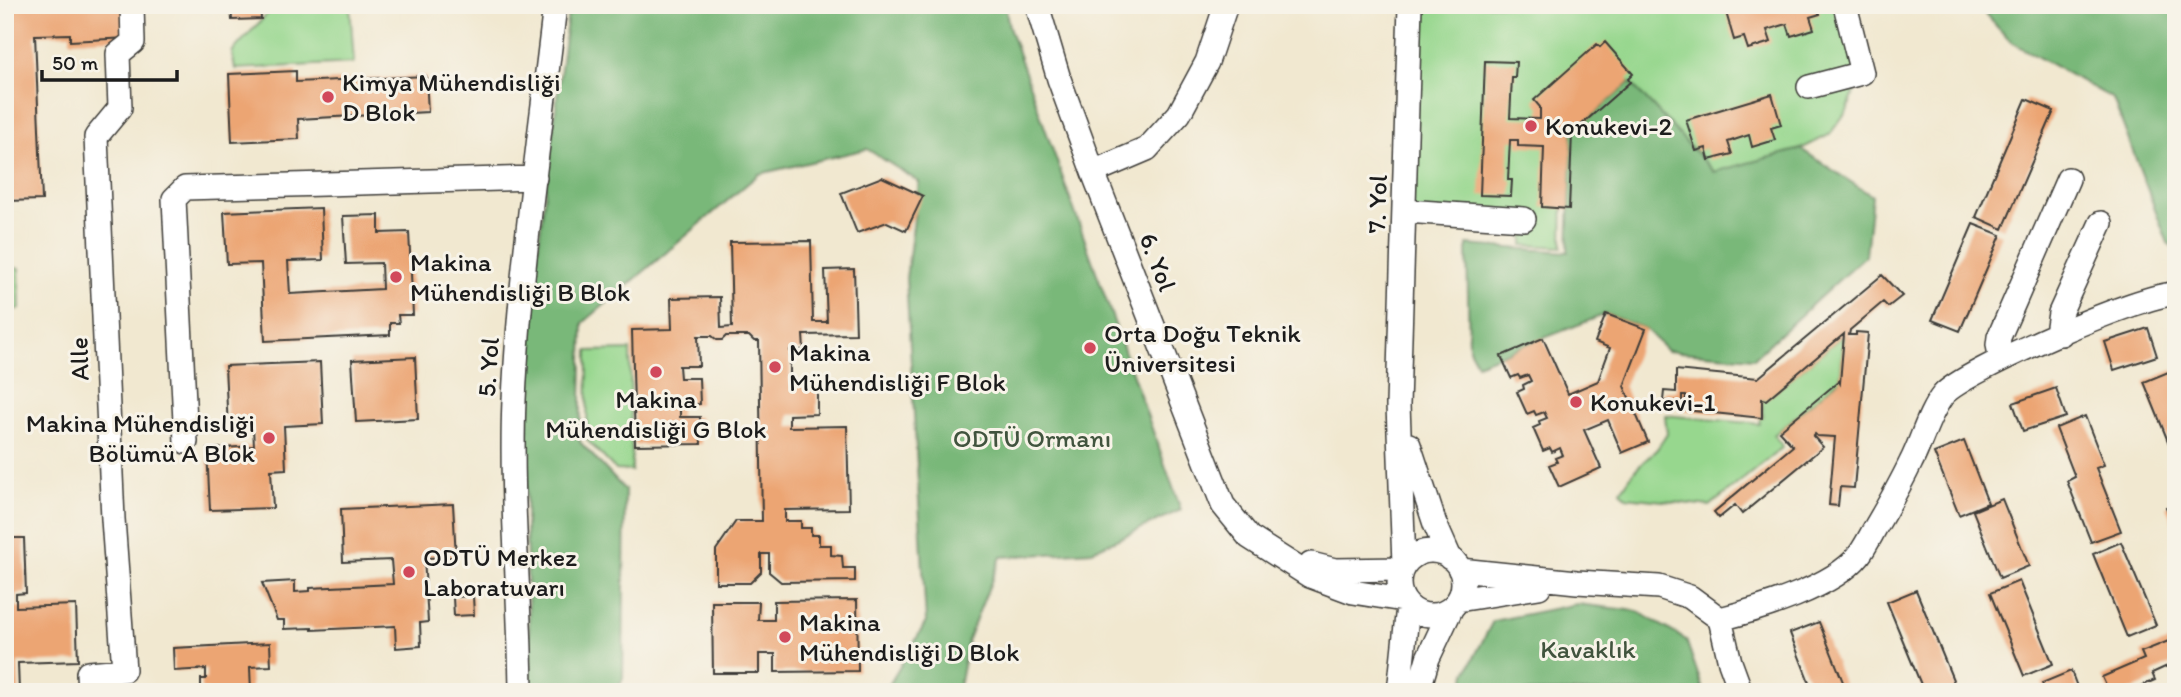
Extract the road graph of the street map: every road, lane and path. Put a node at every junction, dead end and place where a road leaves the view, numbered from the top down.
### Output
1 (131, 5) edge
2 (555, 5) edge
3 (1037, 5) edge
4 (1226, 5) edge
5 (1845, 5) edge
6 (1405, 11) edge
7 (1809, 87) dead end
8 (1094, 172) junction
9 (535, 178) junction
10 (2068, 179) dead end
11 (1405, 211) junction
12 (1524, 219) dead end
13 (2101, 223) dead end
14 (2176, 294) edge
15 (2061, 334) junction
16 (2001, 360) junction
17 (1398, 405) junction
18 (186, 442) dead end
19 (1277, 556) junction
20 (1455, 564) junction
21 (1403, 567) junction
22 (1577, 582) junction
23 (1406, 603) junction
24 (1455, 603) junction
25 (1720, 619) junction
26 (89, 692) edge
27 (521, 692) edge
28 (1399, 692) edge
29 (1418, 692) edge
30 (1741, 692) edge

1 - 26 street, Alle
2 - 9 street, 5. Yol
3 - 8 street, 6. Yol
4 - 8 street
5 - 7 street
6 - 11 street, 7. Yol
8 - 19 street, 6. Yol
9 - 18 street
9 - 27 street, 5. Yol
10 - 16 street
11 - 12 street
11 - 17 street, 7. Yol
13 - 15 street
14 - 15 street
15 - 16 street
16 - 25 street
17 - 20 street, 7. Yol
17 - 21 street, 7. Yol
19 - 21 street, 6. Yol
19 - 23 street, 6. Yol
20 - 21 street
20 - 22 street
20 - 24 street, 7. Yol
21 - 23 street, 7. Yol
22 - 24 street
22 - 25 street
23 - 24 street
23 - 28 street, 7. Yol
24 - 29 street, 7. Yol
25 - 30 street

